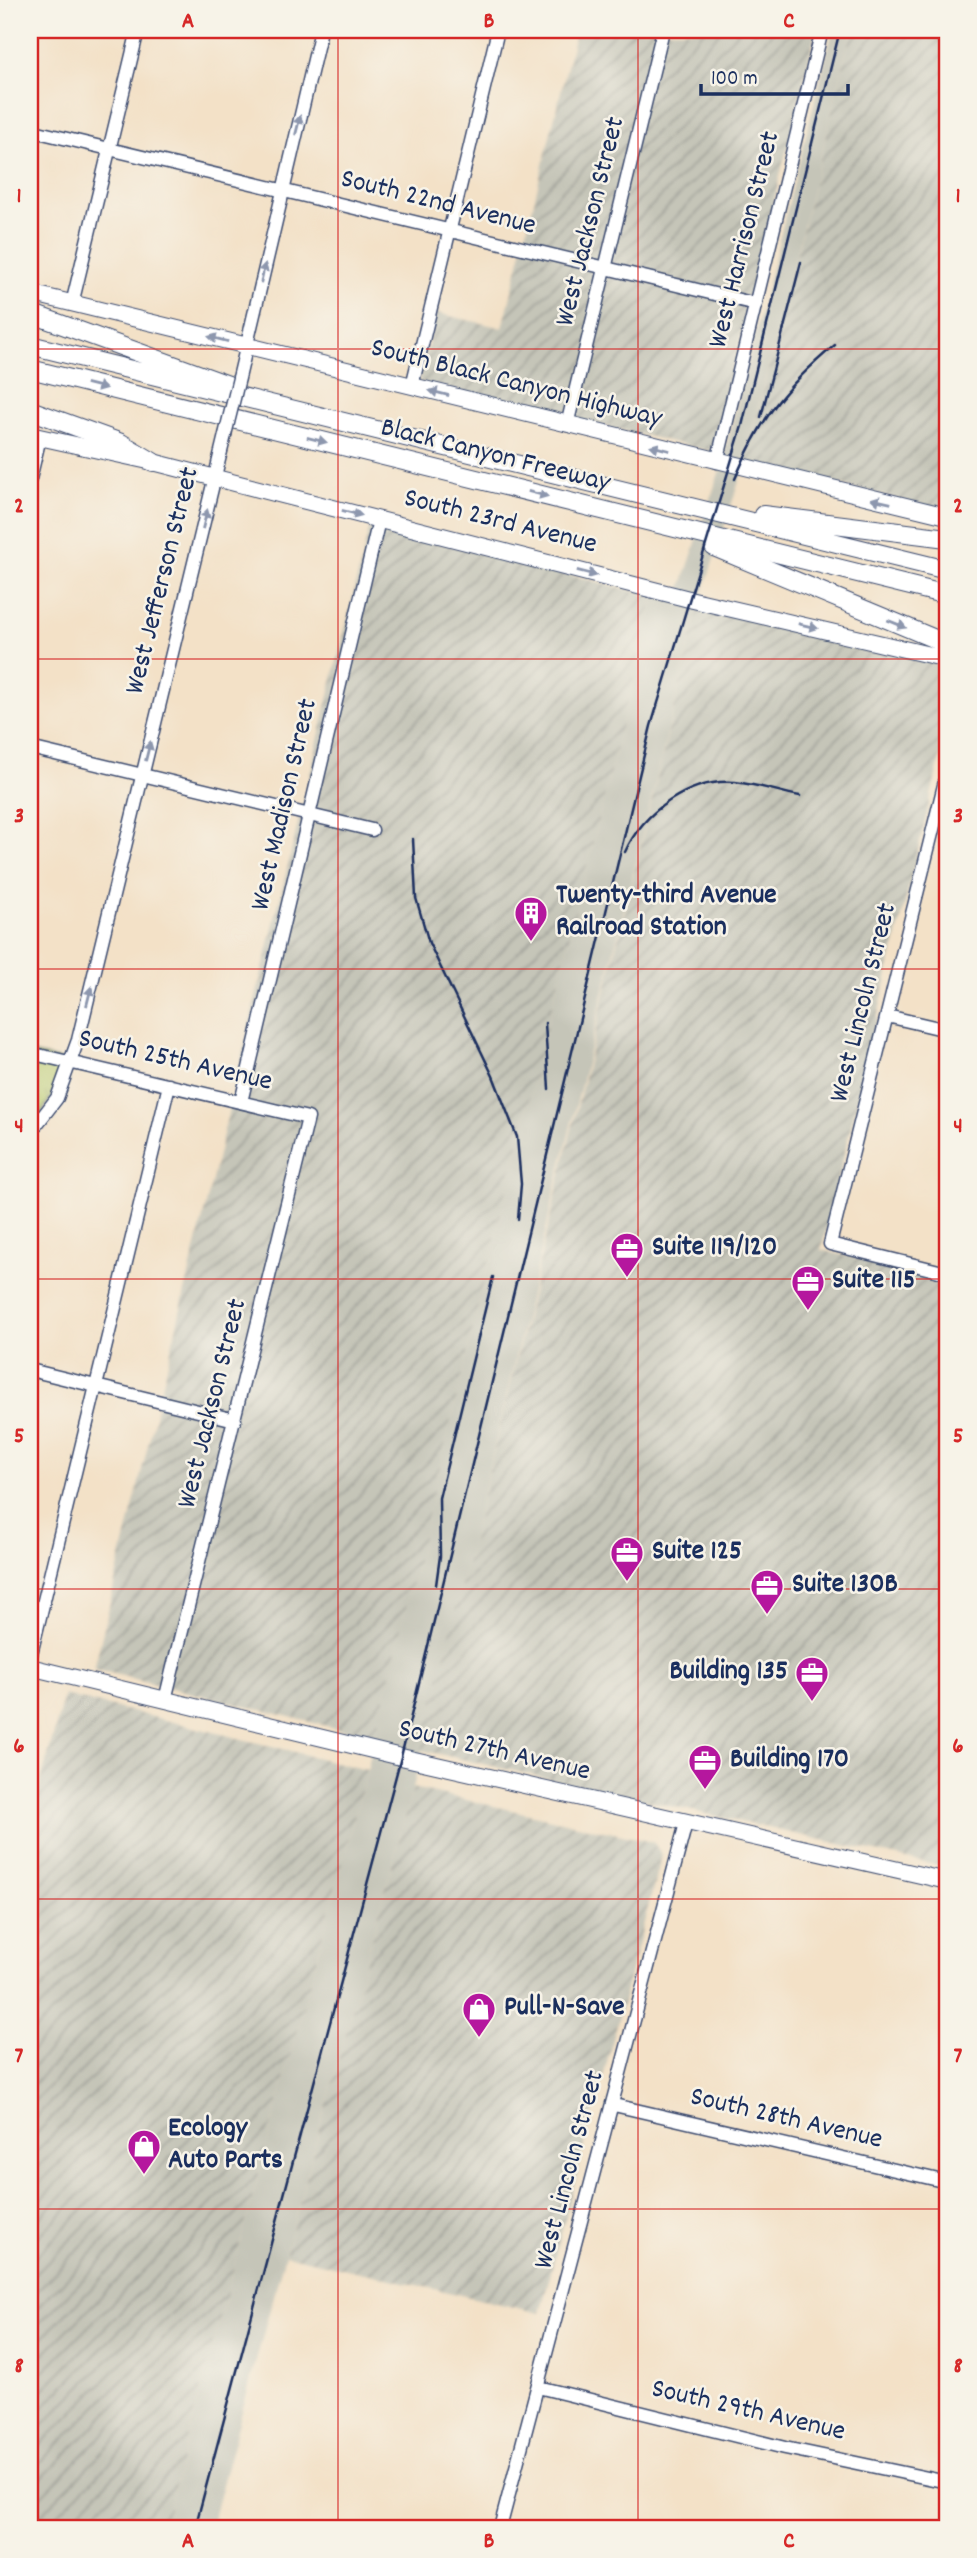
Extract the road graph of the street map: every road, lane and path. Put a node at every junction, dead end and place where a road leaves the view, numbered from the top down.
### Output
1 (138, 30) edge
2 (321, 30) edge
3 (498, 30) edge
4 (663, 30) edge
5 (822, 30) edge
6 (30, 130) edge
7 (109, 149) junction
8 (282, 191) junction
9 (448, 232) junction
10 (605, 269) junction
11 (30, 293) edge
12 (72, 304) junction
13 (756, 304) junction
14 (30, 313) edge
15 (30, 345) edge
16 (246, 346) junction
17 (30, 369) edge
18 (412, 386) junction
19 (256, 401) junction
20 (30, 410) edge
21 (568, 425) junction
22 (35, 436) edge
23 (152, 462) junction
24 (717, 462) junction
25 (215, 477) junction
26 (30, 479) edge
27 (674, 503) junction
28 (947, 516) edge
29 (379, 520) junction
30 (649, 522) junction
31 (947, 538) edge
32 (947, 570) edge
33 (947, 595) edge
34 (947, 645) edge
35 (947, 659) edge
36 (30, 748) edge
37 (947, 773) edge
38 (142, 775) junction
39 (309, 815) junction
40 (372, 830) dead end
41 (887, 1016) junction
42 (947, 1030) edge
43 (30, 1053) edge
44 (71, 1062) junction
45 (169, 1086) junction
46 (241, 1102) junction
47 (308, 1118) joint
48 (30, 1133) edge
49 (947, 1273) edge
50 (30, 1370) edge
51 (96, 1386) junction
52 (236, 1420) junction
53 (30, 1658) edge
54 (30, 1667) edge
55 (164, 1700) junction
56 (686, 1823) junction
57 (947, 1881) edge
58 (614, 2105) junction
59 (947, 2182) edge
60 (538, 2387) junction
61 (947, 2482) edge
62 (500, 2528) edge

1 - 7 street
8 -> 2 street, West Jefferson Street
3 - 9 street
4 - 10 street, West Jackson Street
5 - 13 street, West Harrison Street
6 - 7 street, South 22nd Avenue
7 - 8 street, South 22nd Avenue
7 - 12 street
8 - 9 street, South 22nd Avenue
16 -> 8 street, West Jefferson Street
9 - 10 street, South 22nd Avenue
9 - 18 street
10 - 13 street, South 22nd Avenue
10 - 21 street, West Jackson Street
11 - 12 main road, South Black Canyon Highway
16 -> 12 main road, South Black Canyon Highway
13 - 24 street, West Harrison Street
14 - 19 highway
15 - 19 highway, Black Canyon Freeway
16 - 18 main road, South Black Canyon Highway
16 - 25 street, West Jefferson Street, bridge
17 -> 30 highway, Black Canyon Freeway
21 -> 18 main road, South Black Canyon Highway
19 - 27 highway, Black Canyon Freeway
20 - 23 highway
24 -> 21 main road, South Black Canyon Highway
22 - 23 main road, South 23rd Avenue
22 - 26 street
23 - 25 main road, South 23rd Avenue
28 -> 24 main road, South Black Canyon Highway
25 -> 29 main road, South 23rd Avenue
38 -> 25 street, West Jefferson Street
27 - 31 highway
27 - 32 highway, Black Canyon Freeway
29 -> 35 main road, South 23rd Avenue
29 - 39 street, West Madison Street
30 - 33 highway, Black Canyon Freeway
30 -> 34 highway
36 - 38 street
37 - 41 street, West Lincoln Street
38 - 39 street
44 -> 38 street, West Jefferson Street
39 - 40 street
39 - 46 street, West Madison Street
41 - 42 street
41 - 49 street, West Lincoln Street
43 - 44 street, South 25th Avenue
44 - 45 street, South 25th Avenue
44 - 48 street, West Jefferson Street
45 - 46 street, South 25th Avenue
45 - 51 street
46 - 47 street, South 25th Avenue
47 - 52 street, West Jackson Street
50 - 51 street
51 - 52 street
51 - 53 street
52 - 55 street, West Jackson Street
54 - 55 main road, South 27th Avenue
55 - 56 main road, South 27th Avenue
56 - 57 main road, South 27th Avenue
56 - 58 street, West Lincoln Street
58 - 59 street, South 28th Avenue
58 - 60 street, West Lincoln Street
60 - 61 street, South 29th Avenue
60 - 62 street, West Lincoln Street

